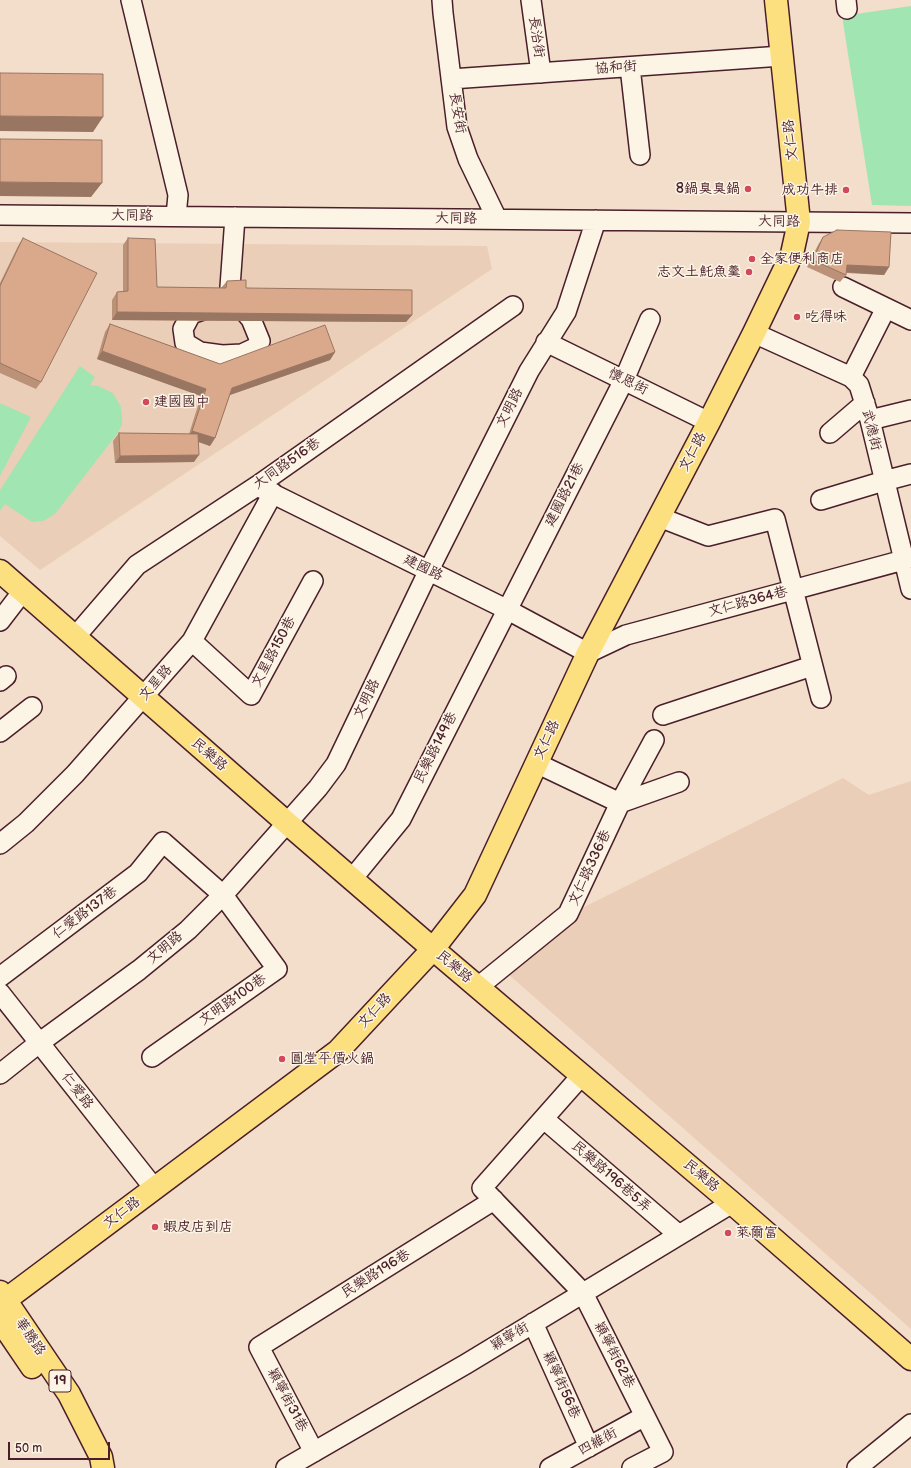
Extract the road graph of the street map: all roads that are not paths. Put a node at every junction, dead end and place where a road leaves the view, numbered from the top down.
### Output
1 (131, 0) edge
2 (442, 0) edge
3 (531, 0) edge
4 (776, 0) edge
5 (782, 56) junction
6 (630, 67) junction
7 (541, 73) junction
8 (451, 79) junction
9 (640, 155) dead end
10 (0, 215) edge
11 (176, 216) junction
12 (235, 217) junction
13 (497, 219) junction
14 (596, 220) junction
15 (799, 222) junction
16 (911, 223) edge
17 (843, 287) dead end
18 (229, 301) edge
19 (513, 306) dead end
20 (886, 308) junction
21 (650, 319) dead end
22 (911, 320) edge
23 (754, 332) junction
24 (546, 342) junction
25 (851, 376) junction
26 (624, 380) junction
27 (911, 410) edge
28 (867, 412) junction
29 (709, 422) junction
30 (830, 433) dead end
31 (911, 474) edge
32 (884, 480) junction
33 (265, 490) junction
34 (821, 500) dead end
35 (659, 518) junction
36 (907, 559) edge
37 (429, 570) junction
38 (0, 571) edge
39 (313, 581) dead end
40 (911, 589) edge
41 (793, 590) junction
42 (23, 591) junction
43 (506, 609) junction
44 (0, 621) edge
45 (75, 637) junction
46 (192, 641) junction
47 (588, 653) junction
48 (812, 666) junction
49 (144, 698) junction
50 (820, 698) dead end
51 (32, 707) dead end
52 (663, 715) dead end
53 (0, 732) edge
54 (654, 740) dead end
55 (536, 764) junction
56 (679, 782) dead end
57 (620, 803) junction
58 (287, 823) junction
59 (0, 844) edge
60 (352, 879) junction
61 (223, 895) junction
62 (433, 949) junction
63 (0, 977) edge
64 (478, 987) junction
65 (0, 993) edge
66 (39, 1043) junction
67 (152, 1056) dead end
68 (0, 1074) edge
69 (582, 1076) junction
70 (544, 1119) junction
71 (154, 1188) junction
72 (494, 1200) junction
73 (732, 1203) junction
74 (679, 1235) junction
75 (583, 1293) junction
76 (2, 1304) edge
77 (533, 1323) junction
78 (259, 1348) joint
79 (911, 1359) edge
80 (645, 1416) junction
81 (911, 1424) edge
82 (589, 1447) junction
83 (314, 1452) junction
84 (89, 1468) edge
85 (103, 1468) edge
86 (286, 1468) edge
87 (550, 1468) edge
88 (632, 1468) edge
89 (858, 1468) edge

1 - 11 street
2 - 8 street, 長安街
3 - 7 street, 長治街
4 - 5 main road, 文仁路
5 - 6 street, 協和街
5 - 15 main road, 文仁路
6 - 7 street, 協和街
6 - 9 street
7 - 8 street, 協和街
8 - 13 street, 長安街
10 - 11 street, 大同路
11 - 12 street, 大同路
12 - 13 street, 大同路
12 - 18 street
13 - 14 street, 大同路
14 - 15 street, 大同路
14 - 24 street, 文明路
15 - 16 street, 大同路
15 - 23 main road, 文仁路
17 - 20 street
19 - 33 street, 大同路516巷
20 - 22 street
20 - 25 street
21 - 26 street, 建國路21巷
23 - 25 street
23 - 29 main road, 文仁路
24 - 26 street, 懷恩街
24 - 37 street, 文明路
25 - 28 street, 武德街
26 - 29 street, 懷恩街
26 - 43 street, 建國路21巷
27 - 28 street
28 - 30 street
28 - 32 street, 武德街
29 - 35 main road, 文仁路
31 - 32 street
32 - 34 street
32 - 36 street, 武德街
33 - 37 street, 建國路
33 - 45 street, 大同路516巷
33 - 46 street, 文星路
35 - 41 street
35 - 47 main road, 文仁路
36 - 40 street, 武德街
36 - 41 street, 文仁路364巷
37 - 43 street, 建國路
37 - 58 street, 文明路
38 - 42 main road, 民樂路
39 - 46 street, 文星路150巷
41 - 47 street, 文仁路364巷
41 - 48 street
42 - 44 street
42 - 45 main road, 民樂路
43 - 47 street, 建國路
43 - 60 street, 民樂路149巷
45 - 49 main road, 民樂路
46 - 49 street, 文星路
47 - 55 main road, 文仁路
48 - 50 street
48 - 52 street
49 - 58 main road, 民樂路
49 - 59 street, 文星路
51 - 53 street
54 - 57 street, 文仁路336巷
55 - 57 street
55 - 62 main road, 文仁路
56 - 57 street
57 - 64 street, 文仁路336巷
58 - 60 main road, 民樂路
58 - 61 street, 文明路
60 - 62 main road, 民樂路
61 - 63 street, 仁愛路137巷
61 - 66 street, 文明路
61 - 67 street, 文明路100巷
62 - 64 main road, 民樂路
62 - 71 main road, 文仁路
64 - 69 main road, 民樂路
65 - 66 street, 仁愛路
66 - 68 street, 文明路
66 - 71 street, 仁愛路
69 - 70 street
69 - 73 main road, 民樂路
70 - 72 street
70 - 74 street, 民樂路196巷5弄
71 - 76 main road, 文仁路
72 - 75 street
72 - 78 street, 民樂路196巷
73 - 74 street, 穎寧街
73 - 79 main road, 民樂路
74 - 75 street, 穎寧街
75 - 77 street, 穎寧街
75 - 80 street, 穎寧街62巷
76 - 84 main road, 華勝路 / 19
76 - 85 main road, 華勝路 / 19
77 - 82 street, 穎寧街56巷
77 - 83 street, 穎寧街
78 - 83 street, 穎寧街31巷
80 - 82 street, 四維街
80 - 88 street, 穎寧街62巷
81 - 89 street
82 - 87 street, 四維街
83 - 86 street, 穎寧街

